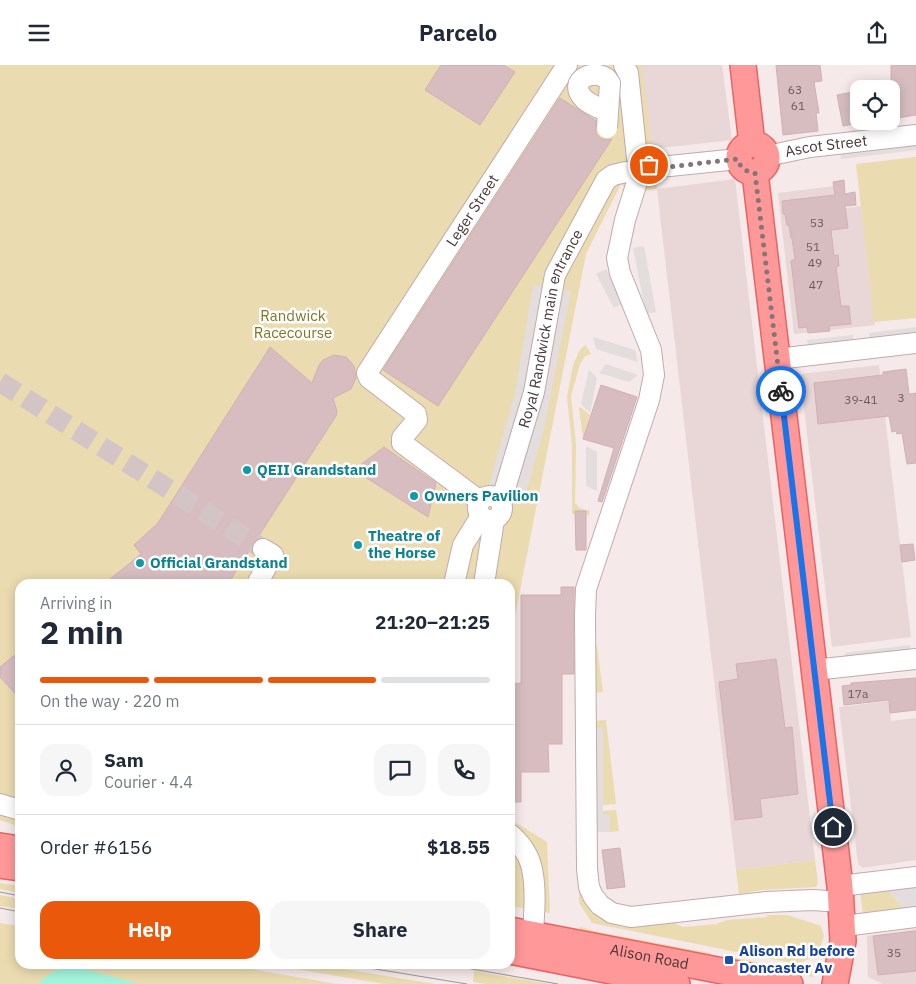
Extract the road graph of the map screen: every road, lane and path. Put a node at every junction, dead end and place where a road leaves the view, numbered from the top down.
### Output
1 (567, 65) edge
2 (624, 65) edge
3 (743, 65) edge
4 (607, 120) dead end
5 (633, 121) junction
6 (916, 135) edge
7 (753, 158) junction
8 (637, 170) junction
9 (916, 343) edge
10 (777, 359) junction
11 (489, 510) junction
12 (263, 549) dead end
13 (260, 579) edge
14 (455, 579) edge
15 (484, 579) edge
16 (916, 659) edge
17 (814, 670) junction
18 (0, 804) edge
19 (15, 808) edge
20 (515, 840) edge
21 (0, 846) edge
22 (10, 863) edge
23 (916, 877) edge
24 (842, 904) junction
25 (916, 917) edge
26 (521, 942) edge
27 (677, 984) edge
28 (790, 984) edge
29 (835, 984) edge

1 - 11 street, Leger Street
2 - 5 street
3 - 7 main road
4 - 5 street
5 - 8 street
6 - 7 street, Ascot Street
7 - 8 street, Ascot Street
7 - 10 main road
8 - 11 street, Royal Randwick main entrance
8 - 24 street
9 - 10 street
10 - 17 main road
11 - 14 street
11 - 15 street
12 - 13 street
16 - 17 street
17 - 24 main road
18 - 19 street
20 - 26 street
21 - 22 main road
23 - 24 street
24 - 25 street
24 - 29 main road
26 - 27 main road, Alison Road
26 - 28 main road, Alison Road

